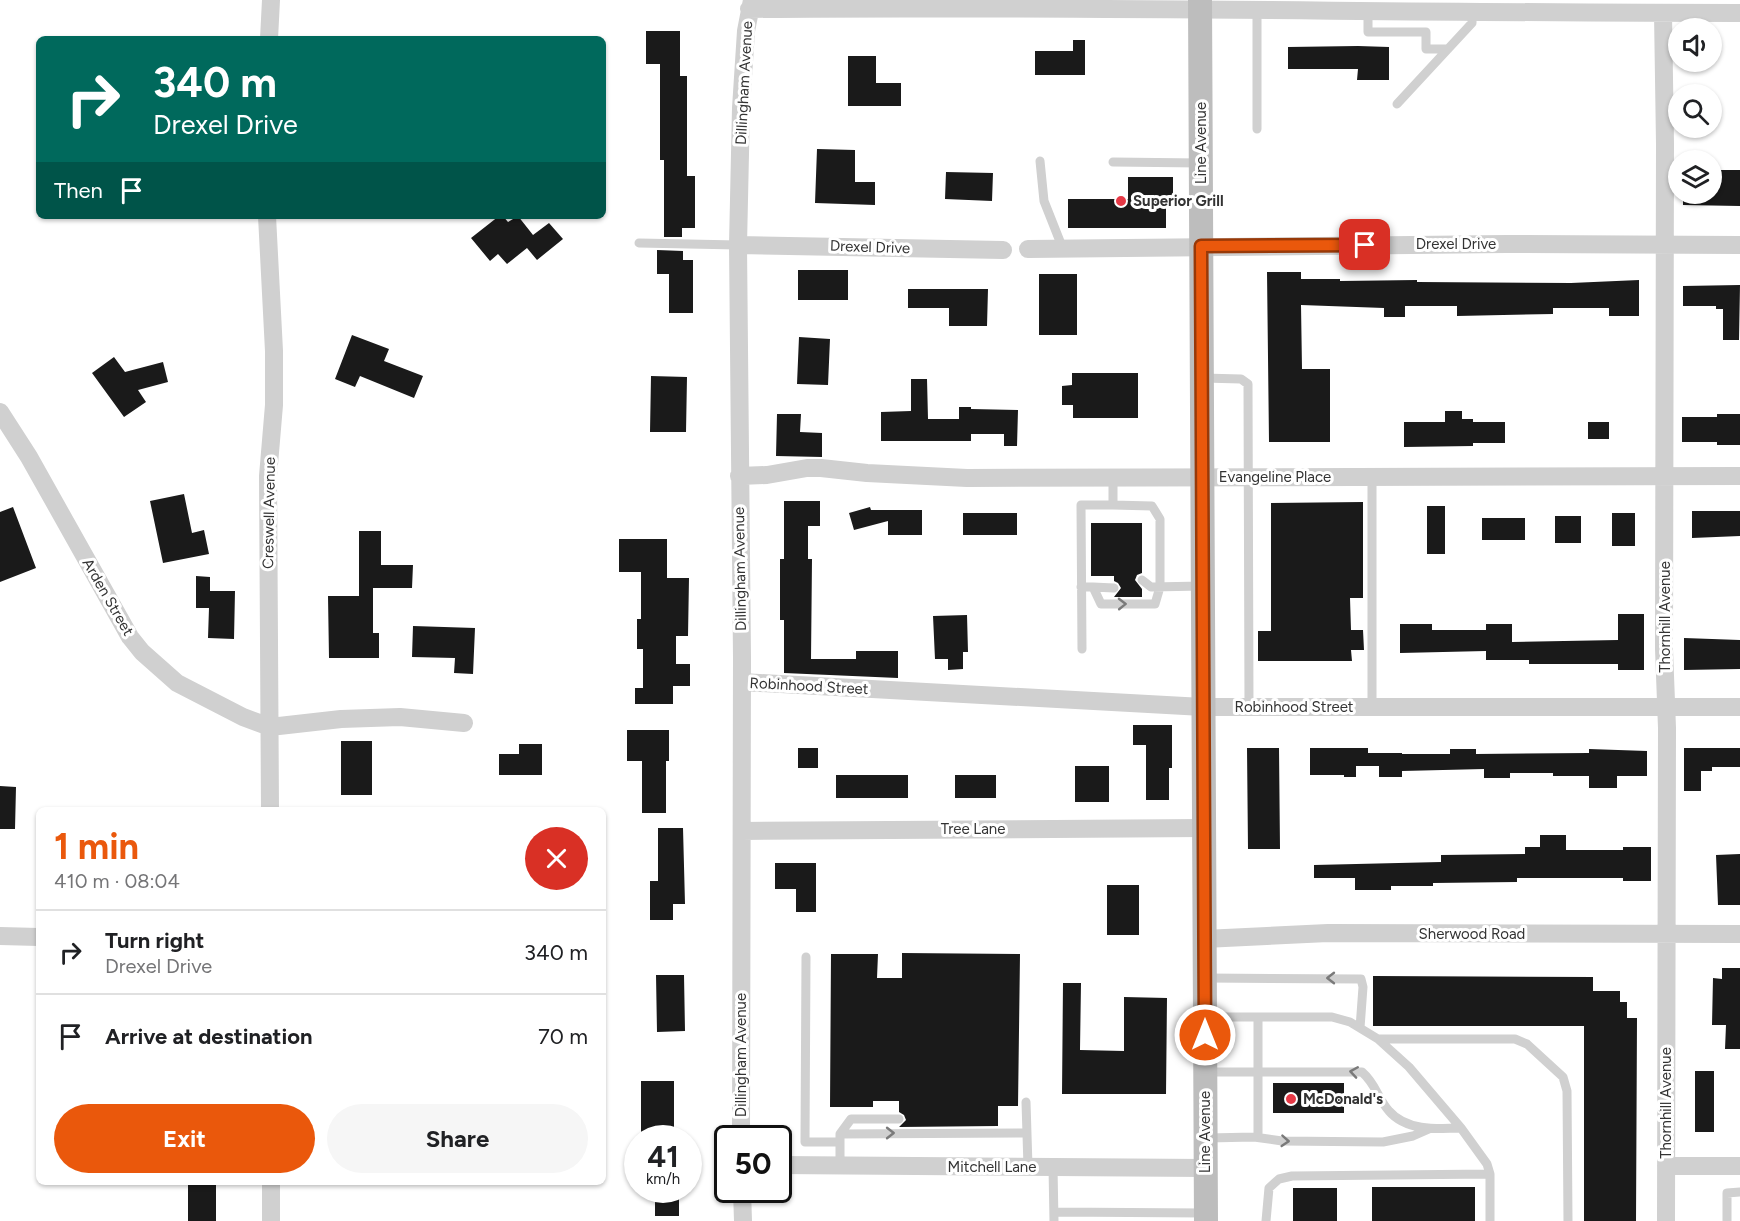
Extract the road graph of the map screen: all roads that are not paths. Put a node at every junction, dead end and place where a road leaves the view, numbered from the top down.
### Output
1 (271, 0) edge
2 (750, 4) edge
3 (1085, 4) edge
4 (1134, 4) edge
5 (1167, 5) edge
6 (1200, 5) edge
7 (1444, 6) edge
8 (1257, 11) junction
9 (1368, 12) junction
10 (1472, 13) junction
11 (1663, 13) junction
12 (1740, 13) edge
13 (269, 36) edge
14 (1448, 49) junction
15 (1397, 104) dead end
16 (1257, 129) dead end
17 (1040, 161) dead end
18 (1113, 162) dead end
19 (1201, 163) junction
20 (267, 219) edge
21 (639, 243) dead end
22 (738, 245) junction
23 (1665, 245) junction
24 (1740, 245) edge
25 (1201, 246) junction
26 (1028, 249) dead end
27 (1063, 249) junction
28 (1003, 250) dead end
29 (1202, 378) junction
30 (0, 412) edge
31 (739, 476) junction
32 (1372, 476) junction
33 (1665, 476) junction
34 (1740, 476) edge
35 (1113, 477) junction
36 (1202, 477) junction
37 (1247, 477) junction
38 (1113, 505) junction
39 (1203, 585) junction
40 (1081, 587) junction
41 (1097, 587) junction
42 (1147, 587) junction
43 (1114, 588) dead end
44 (1082, 649) dead end
45 (741, 682) junction
46 (1666, 706) junction
47 (1203, 707) junction
48 (1249, 707) junction
49 (1372, 707) junction
50 (1740, 707) edge
51 (464, 723) dead end
52 (270, 728) junction
53 (270, 807) edge
54 (1204, 828) junction
55 (742, 831) junction
56 (1740, 934) edge
57 (1666, 935) junction
58 (0, 936) edge
59 (36, 937) edge
60 (1204, 939) junction
61 (806, 957) dead end
62 (1205, 978) junction
63 (1205, 1017) junction
64 (1258, 1017) junction
65 (1364, 1030) junction
66 (1378, 1039) junction
67 (1258, 1071) junction
68 (1205, 1072) junction
69 (1026, 1102) dead end
70 (899, 1119) dead end
71 (741, 1125) edge
72 (1461, 1128) junction
73 (1429, 1129) junction
74 (1027, 1132) junction
75 (1257, 1137) junction
76 (840, 1138) junction
77 (1206, 1138) junction
78 (805, 1142) junction
79 (792, 1166) edge
80 (805, 1166) junction
81 (840, 1166) junction
82 (1666, 1166) junction
83 (1740, 1166) edge
84 (1028, 1167) junction
85 (1053, 1167) junction
86 (1206, 1168) junction
87 (1490, 1174) junction
88 (271, 1185) edge
89 (1740, 1192) edge
90 (742, 1203) edge
91 (1054, 1216) edge
92 (1155, 1217) edge
93 (1206, 1217) edge
94 (272, 1221) edge
95 (743, 1221) edge
96 (1266, 1221) edge
97 (1490, 1221) edge
98 (1568, 1221) edge
99 (1666, 1221) edge
100 (1727, 1221) edge

1 - 13 street
2 - 3 street
2 - 22 street, Dillingham Avenue
3 - 4 street
4 - 5 street
5 - 6 street
6 - 8 street
6 - 19 main road, Line Avenue
7 - 9 street
7 - 10 street
8 - 9 street
8 - 16 lane
9 - 14 lane
10 - 11 street
10 - 14 lane
11 - 12 street
11 - 23 street, Thornhill Avenue
14 - 15 lane
17 - 27 lane
18 - 19 lane
19 - 25 main road, Line Avenue
20 - 52 street, Creswell Avenue
21 - 22 lane
22 - 28 street, Drexel Drive
22 - 31 street, Dillingham Avenue
23 - 24 street, Drexel Drive
23 - 25 street, Drexel Drive
23 - 33 street, Thornhill Avenue
25 - 27 street, Drexel Drive
25 - 29 main road, Line Avenue
26 - 27 street, Drexel Drive
29 - 36 main road, Line Avenue
29 - 37 lane
30 - 52 street, Arden Street
31 - 35 street, Evangeline Place
31 - 45 street, Dillingham Avenue
32 - 33 street, Evangeline Place
32 - 37 street, Evangeline Place
32 - 49 lane
33 - 34 street, Evangeline Place
33 - 46 street, Thornhill Avenue
35 - 36 street, Evangeline Place
35 - 38 lane
36 - 37 street, Evangeline Place
36 - 39 main road, Line Avenue
37 - 48 lane
38 - 40 lane
38 - 42 lane
39 - 42 lane
39 - 47 main road, Line Avenue
40 - 41 lane
40 - 44 lane
41 -> 42 lane
41 - 43 lane
45 - 47 street, Robinhood Street
45 - 55 street, Dillingham Avenue
46 - 49 street, Robinhood Street
46 - 50 street, Robinhood Street
46 - 57 street, Thornhill Avenue
47 - 48 street, Robinhood Street
47 - 54 main road, Line Avenue
48 - 49 street, Robinhood Street
51 - 52 street
52 - 53 street, Creswell Avenue
54 - 55 street, Tree Lane
54 - 60 main road, Line Avenue
55 - 71 street, Dillingham Avenue
56 - 57 street, Sherwood Road
57 - 60 street, Sherwood Road
57 - 82 street, Thornhill Avenue
58 - 59 street
60 - 62 main road, Line Avenue
61 - 78 lane
62 - 63 main road, Line Avenue
65 -> 62 lane
63 - 64 lane
63 - 68 main road, Line Avenue
64 - 65 lane
64 - 67 lane
65 - 66 lane
66 - 72 lane
66 - 98 lane
67 - 68 lane
73 -> 67 lane
67 - 75 lane
68 - 77 main road, Line Avenue
69 - 74 lane
70 - 76 lane
72 - 73 lane
72 - 87 lane
75 -> 73 lane
76 -> 74 lane
74 - 84 lane
75 - 77 lane
76 - 78 lane
76 - 81 lane
77 - 86 main road, Line Avenue
78 - 80 lane
79 - 80 street, Mitchell Lane
80 - 81 street, Mitchell Lane
81 - 84 street, Mitchell Lane
82 - 83 street
82 - 99 street, Thornhill Avenue
84 - 85 street, Mitchell Lane
85 - 86 street, Mitchell Lane
85 - 91 lane
86 - 93 main road, Line Avenue
87 - 96 lane
87 - 97 lane
88 - 94 street
89 - 100 lane
90 - 95 street
91 - 92 lane
92 - 93 lane

